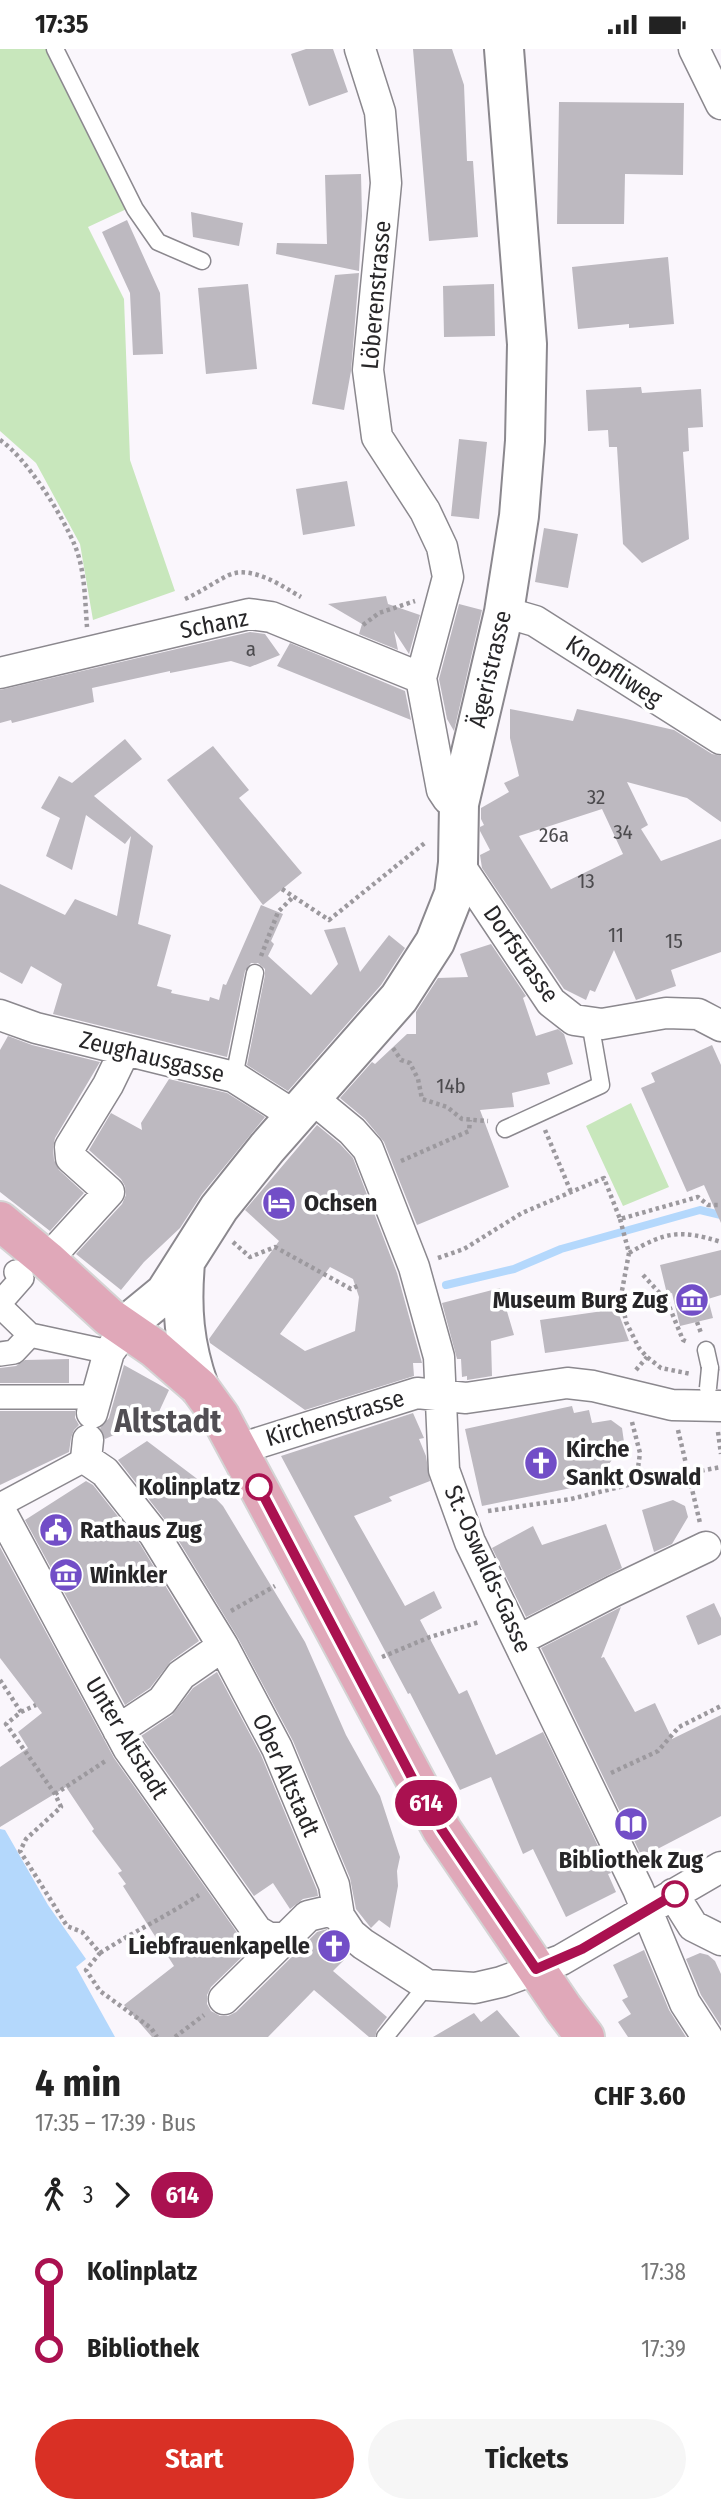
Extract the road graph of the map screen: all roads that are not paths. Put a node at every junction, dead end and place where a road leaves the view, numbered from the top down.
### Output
1 (55, 49) edge
2 (360, 49) edge
3 (504, 49) edge
4 (694, 49) edge
5 (721, 104) edge
6 (202, 261) dead end
7 (504, 612) junction
8 (0, 673) edge
9 (421, 678) junction
10 (721, 739) edge
11 (459, 804) junction
12 (458, 863) junction
13 (255, 974) road end
14 (0, 1015) edge
15 (590, 1022) junction
16 (721, 1026) edge
17 (125, 1050) junction
18 (234, 1077) junction
19 (304, 1107) junction
20 (508, 1127) road end
21 (0, 1221) edge
22 (185, 1263) junction
23 (31, 1266) junction
24 (0, 1304) edge
25 (30, 1335) junction
26 (118, 1341) junction
27 (706, 1350) road end
28 (0, 1354) edge
29 (199, 1387) junction
30 (709, 1388) edge
31 (0, 1397) edge
32 (441, 1397) junction
33 (91, 1428) junction
34 (239, 1449) junction
35 (0, 1507) edge
36 (706, 1547) road end
37 (216, 1635) junction
38 (519, 1640) junction
39 (123, 1739) junction
40 (721, 1867) edge
41 (673, 1894) junction
42 (647, 1910) junction
43 (339, 1916) junction
44 (283, 1938) junction
45 (721, 1940) edge
46 (536, 1969) junction
47 (427, 1985) junction
48 (224, 1999) dead end
49 (385, 2037) edge
50 (585, 2037) edge
51 (707, 2037) edge

1 - 6 lane
2 - 9 street, Löberenstrasse
3 - 7 main road, Ägeristrasse
4 - 5 street
7 - 10 street, Knopfliweg
7 - 11 main road, Ägeristrasse
8 - 9 street, Schanz
9 - 11 street, Löberenstrasse
11 - 12 main road, Ägeristrasse
12 - 15 street, Dorfstrasse
12 - 19 main road, Ägeristrasse
13 - 18 lane
14 - 17 street, Zeughausgasse
15 - 16 street, Dorfstrasse
15 - 20 lane
17 - 18 street, Zeughausgasse
17 - 23 street
18 - 19 street, Zeughausgasse
19 - 22 main road, Ägeristrasse
19 - 32 street, St.-Oswalds-Gasse
21 - 23 main road
22 - 26 main road
22 - 29 main road
23 - 24 street
23 - 26 main road
24 - 25 street
25 - 26 street
25 - 28 street
26 - 29 main road
26 - 33 street
27 - 30 lane
29 - 34 main road
30 - 32 street, Kirchenstrasse
31 - 33 street
32 - 34 street, Kirchenstrasse
32 - 38 street, St.-Oswalds-Gasse
33 - 35 street
33 - 37 street, Ober Altstadt
34 - 46 main road
35 - 39 street, Unter Altstadt
36 - 38 street
37 - 39 street
37 - 43 street, Ober Altstadt
38 - 42 street, St.-Oswalds-Gasse
39 - 44 street, Unter Altstadt
40 - 41 street, Ober Altstadt
41 - 42 street, Ober Altstadt
41 - 45 street
42 - 46 street, Ober Altstadt
42 - 51 street, St.-Oswalds-Gasse
43 - 44 street
43 - 47 street, Ober Altstadt
44 - 48 street
46 - 47 street, Ober Altstadt
46 - 50 main road
47 - 49 lane

